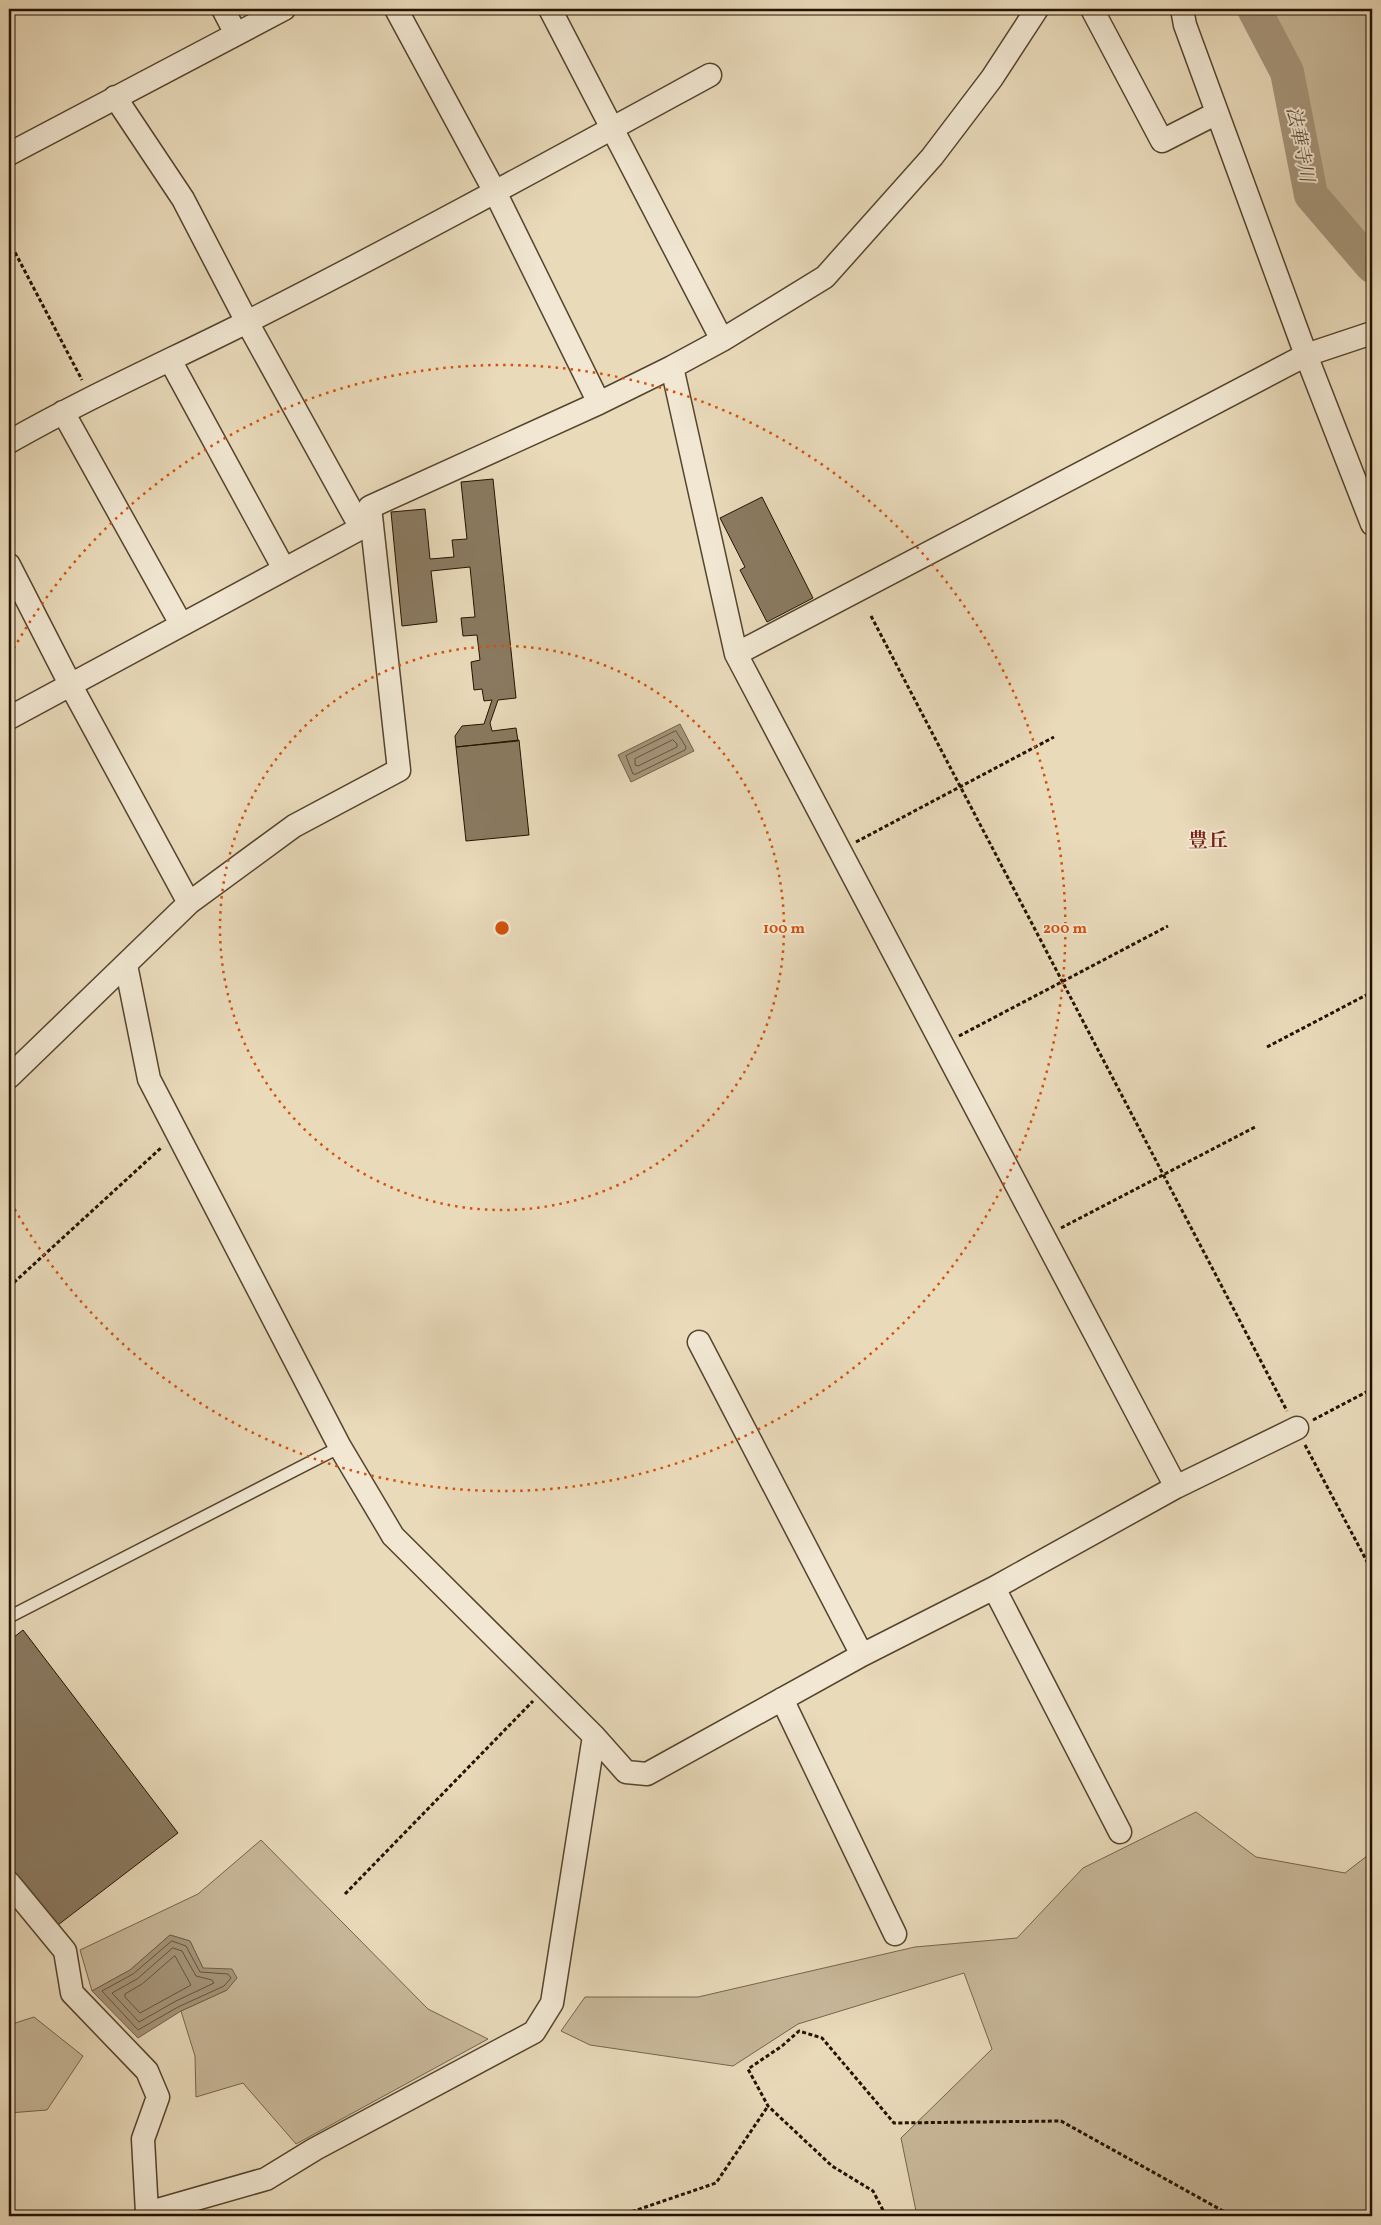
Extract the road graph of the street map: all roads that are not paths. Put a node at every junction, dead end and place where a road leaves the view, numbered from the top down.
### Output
1 (223, 9) edge
2 (284, 9) edge
3 (396, 9) edge
4 (550, 9) edge
5 (1037, 9) edge
6 (1092, 9) edge
7 (1182, 9) edge
8 (236, 34) junction
9 (710, 75) dead end
10 (116, 97) junction
11 (1217, 113) junction
12 (612, 128) junction
13 (9, 154) edge
14 (495, 192) junction
15 (247, 322) junction
16 (1372, 334) edge
17 (722, 340) junction
18 (1306, 355) junction
19 (170, 360) junction
20 (672, 367) junction
21 (599, 402) junction
22 (63, 412) junction
23 (9, 442) edge
24 (1372, 524) edge
25 (366, 526) junction
26 (9, 565) edge
27 (284, 569) junction
28 (181, 624) junction
29 (736, 654) junction
30 (70, 684) junction
31 (9, 718) edge
32 (189, 903) junction
33 (126, 965) junction
34 (12, 1064) edge
35 (699, 1342) dead end
36 (1297, 1428) road end
37 (340, 1447) junction
38 (1176, 1487) junction
39 (994, 1588) junction
40 (9, 1617) edge
41 (862, 1656) junction
42 (782, 1699) junction
43 (594, 1736) junction
44 (1120, 1832) dead end
45 (9, 1884) edge
46 (895, 1934) dead end
47 (146, 2215) edge

1 - 8 street
2 - 8 street
3 - 14 street
4 - 12 street
5 - 17 street
6 - 11 street
7 - 11 street
8 - 10 street
9 - 12 street
10 - 13 street
10 - 15 street
11 - 18 street
12 - 14 street
12 - 17 street
14 - 15 street
14 - 21 street
15 - 19 street
15 - 25 street
16 - 18 street
17 - 20 street
18 - 24 street
18 - 29 street
19 - 22 street
19 - 27 street
20 - 21 street
20 - 29 street
21 - 25 street
22 - 23 street
22 - 28 street
25 - 27 street
25 - 32 street
26 - 30 street
27 - 28 street
28 - 30 street
29 - 38 street
30 - 31 street
30 - 32 street
32 - 33 street
33 - 34 street
33 - 37 street
35 - 41 street
36 - 38 street
37 - 40 lane
37 - 43 street
38 - 39 street
39 - 41 street
39 - 44 street
41 - 42 street
42 - 43 street
42 - 46 street
43 - 47 street
45 - 47 street

